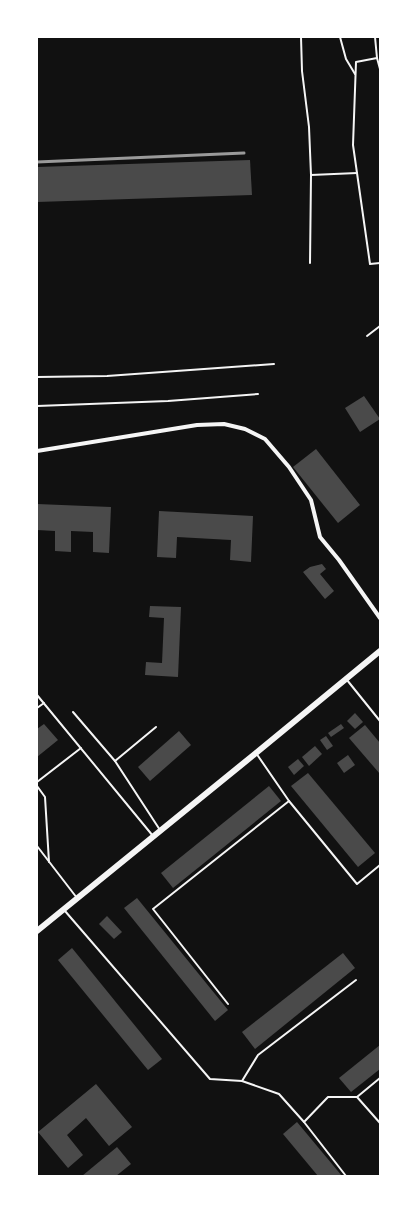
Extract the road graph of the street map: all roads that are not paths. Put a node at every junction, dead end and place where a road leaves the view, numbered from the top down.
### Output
1 (301, 37) edge
2 (340, 37) edge
3 (375, 37) edge
4 (377, 58) junction
5 (380, 69) edge
6 (356, 75) junction
7 (357, 173) junction
8 (311, 175) junction
9 (310, 263) dead end
10 (380, 263) edge
11 (380, 326) edge
12 (367, 336) dead end
13 (274, 364) dead end
14 (37, 377) edge
15 (258, 394) dead end
16 (37, 406) edge
17 (37, 451) edge
18 (380, 618) edge
19 (380, 651) edge
20 (346, 679) junction
21 (37, 695) edge
22 (44, 703) junction
23 (37, 708) edge
24 (73, 712) dead end
25 (380, 720) edge
26 (156, 727) dead end
27 (81, 748) junction
28 (256, 753) junction
29 (115, 761) junction
30 (37, 782) edge
31 (37, 786) edge
32 (289, 802) junction
33 (160, 831) junction
34 (154, 836) junction
35 (37, 846) edge
36 (49, 862) junction
37 (380, 865) edge
38 (78, 899) junction
39 (64, 910) junction
40 (37, 931) edge
41 (356, 980) dead end
42 (228, 1004) dead end
43 (380, 1078) edge
44 (242, 1081) junction
45 (357, 1097) junction
46 (304, 1122) junction
47 (380, 1123) edge
48 (346, 1176) edge

1 - 8 lane
2 - 6 lane
3 - 4 lane
4 - 5 lane
4 - 6 lane
6 - 7 lane
7 - 8 lane
7 - 10 lane
8 - 9 lane
11 - 12 lane
13 - 14 lane
15 - 16 lane
17 - 18 street
19 - 20 main road
20 - 25 lane
20 - 28 main road
21 - 22 lane
22 - 23 lane
22 - 27 lane
24 - 29 lane
26 - 29 lane
27 - 30 lane
27 - 34 lane
28 - 32 lane
28 - 33 main road
29 - 33 lane
31 - 36 lane
32 - 37 lane
32 - 42 lane
33 - 34 main road
34 - 38 main road
35 - 36 lane
36 - 38 lane
38 - 39 main road
39 - 40 main road
39 - 44 lane
41 - 44 lane
43 - 45 lane
44 - 46 lane
45 - 46 lane
45 - 47 lane
46 - 48 lane

